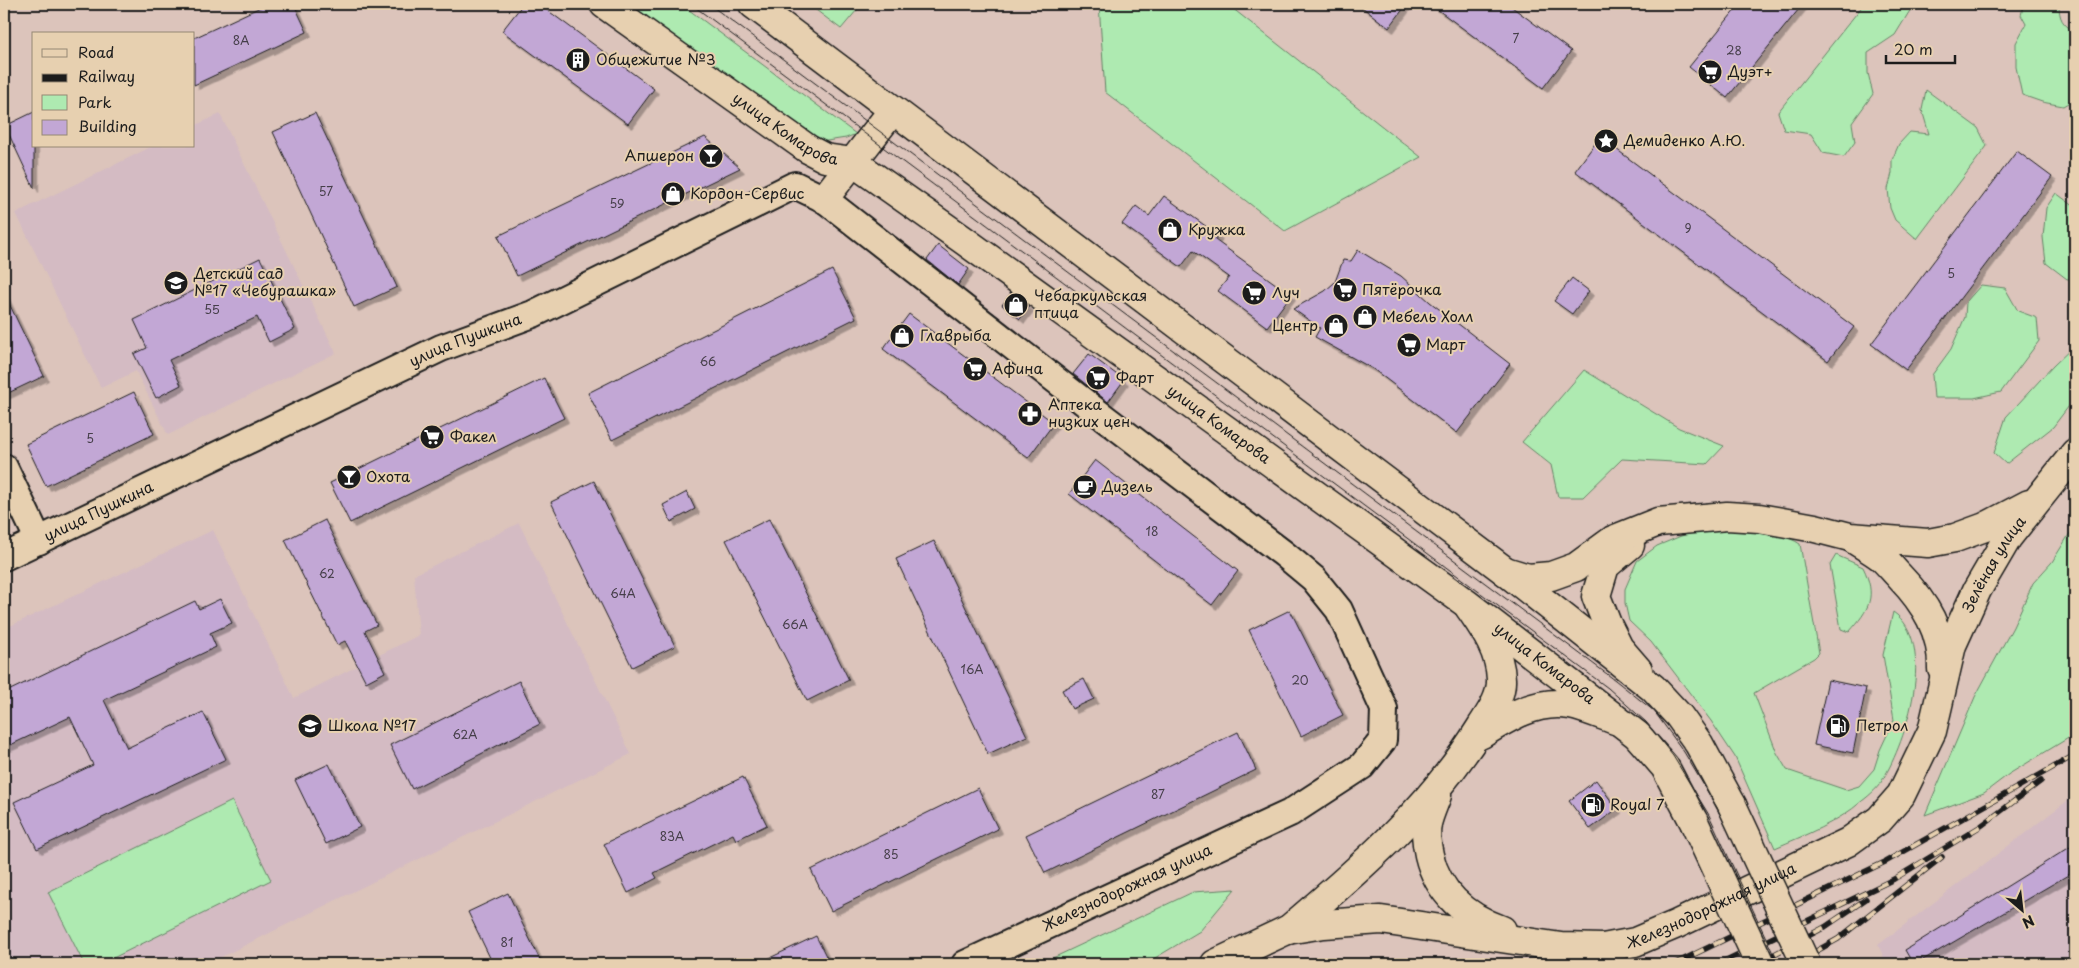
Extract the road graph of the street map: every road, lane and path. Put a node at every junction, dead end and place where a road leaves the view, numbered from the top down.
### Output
1 (604, 4) edge
2 (753, 4) edge
3 (893, 110) junction
4 (853, 162) junction
5 (824, 199) junction
6 (2075, 453) edge
7 (4, 467) edge
8 (2038, 500) junction
9 (1658, 522) junction
10 (1850, 537) junction
11 (39, 541) junction
12 (4, 557) edge
13 (1505, 571) junction
14 (1467, 604) junction
15 (1653, 688) junction
16 (1941, 691) junction
17 (1621, 722) junction
18 (1475, 738) junction
19 (1439, 788) junction
20 (1288, 930) junction
21 (1561, 947) junction
22 (965, 964) edge
23 (1214, 964) edge
24 (1760, 964) edge
25 (1806, 964) edge

1 - 4 main road, улица Комарова
2 - 3 main road
3 - 4 main road
3 - 13 main road
4 - 5 main road
4 - 14 main road, улица Комарова
5 - 11 street, улица Пушкина
5 - 22 street, Железнодорожная улица
6 - 8 main road, Зелёная улица
7 - 11 street
8 - 10 main road
8 - 16 main road, Зелёная улица
9 - 10 main road
9 - 13 main road
9 - 15 main road
10 - 16 main road
11 - 12 street, улица Пушкина
13 - 15 main road
14 - 17 main road, улица Комарова
14 - 18 main road
15 - 25 main road, bridge
16 - 21 main road, Железнодорожная улица
17 - 18 main road
17 - 24 main road, улица Комарова, bridge
18 - 19 main road
19 - 20 main road
19 - 21 main road
20 - 21 main road, Железнодорожная улица
20 - 23 main road, Железнодорожная улица

